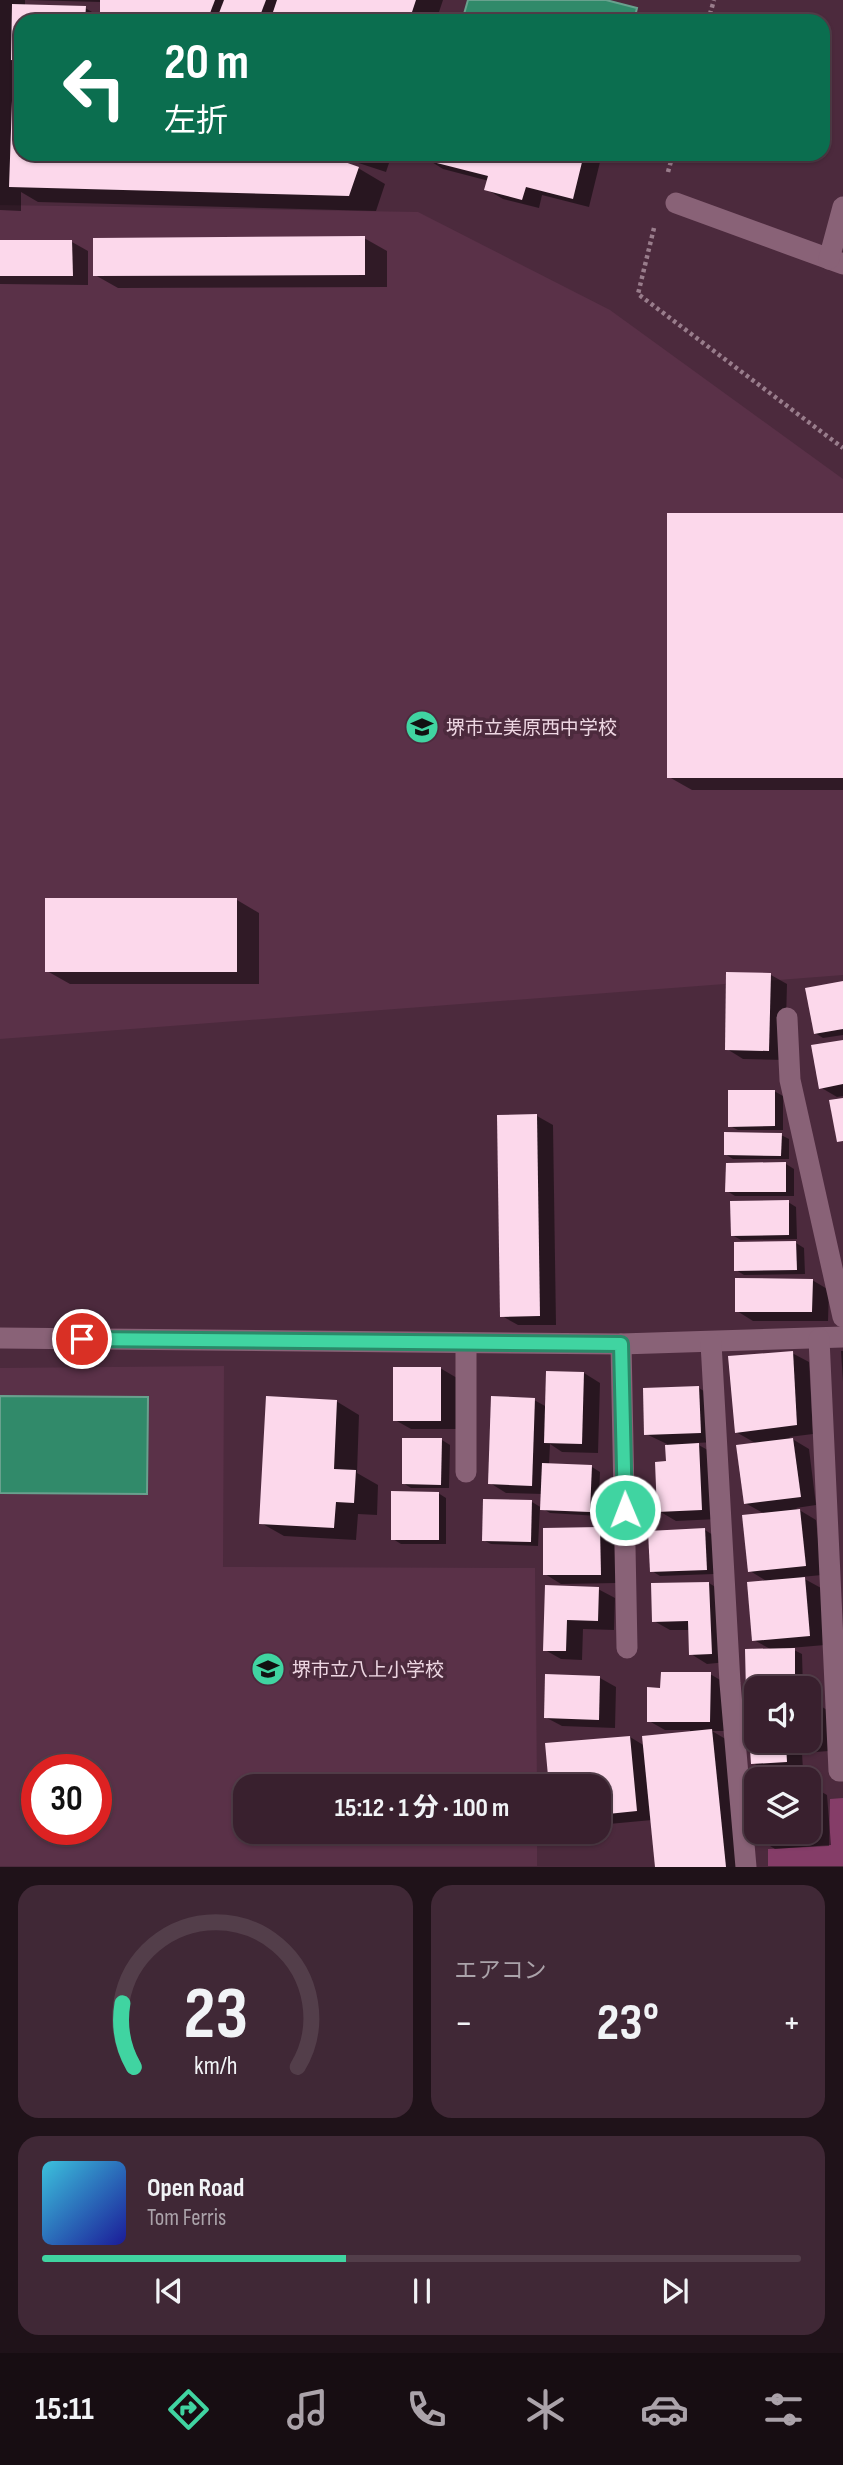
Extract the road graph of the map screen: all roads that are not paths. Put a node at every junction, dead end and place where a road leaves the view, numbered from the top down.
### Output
1 (676, 203) dead end
2 (843, 206) edge
3 (836, 261) edge
4 (787, 1018) dead end
5 (843, 1317) edge
6 (843, 1337) edge
7 (0, 1338) edge
8 (819, 1339) junction
9 (466, 1343) junction
10 (711, 1343) junction
11 (621, 1344) junction
12 (466, 1472) dead end
13 (627, 1648) dead end
14 (843, 1771) edge
15 (746, 1867) edge

1 - 3 street
2 - 3 street
4 - 5 street
6 - 8 street
7 - 9 street
8 - 10 street
8 - 14 street
9 - 11 street
9 - 12 street
10 - 11 street
10 - 15 street
11 - 13 street

